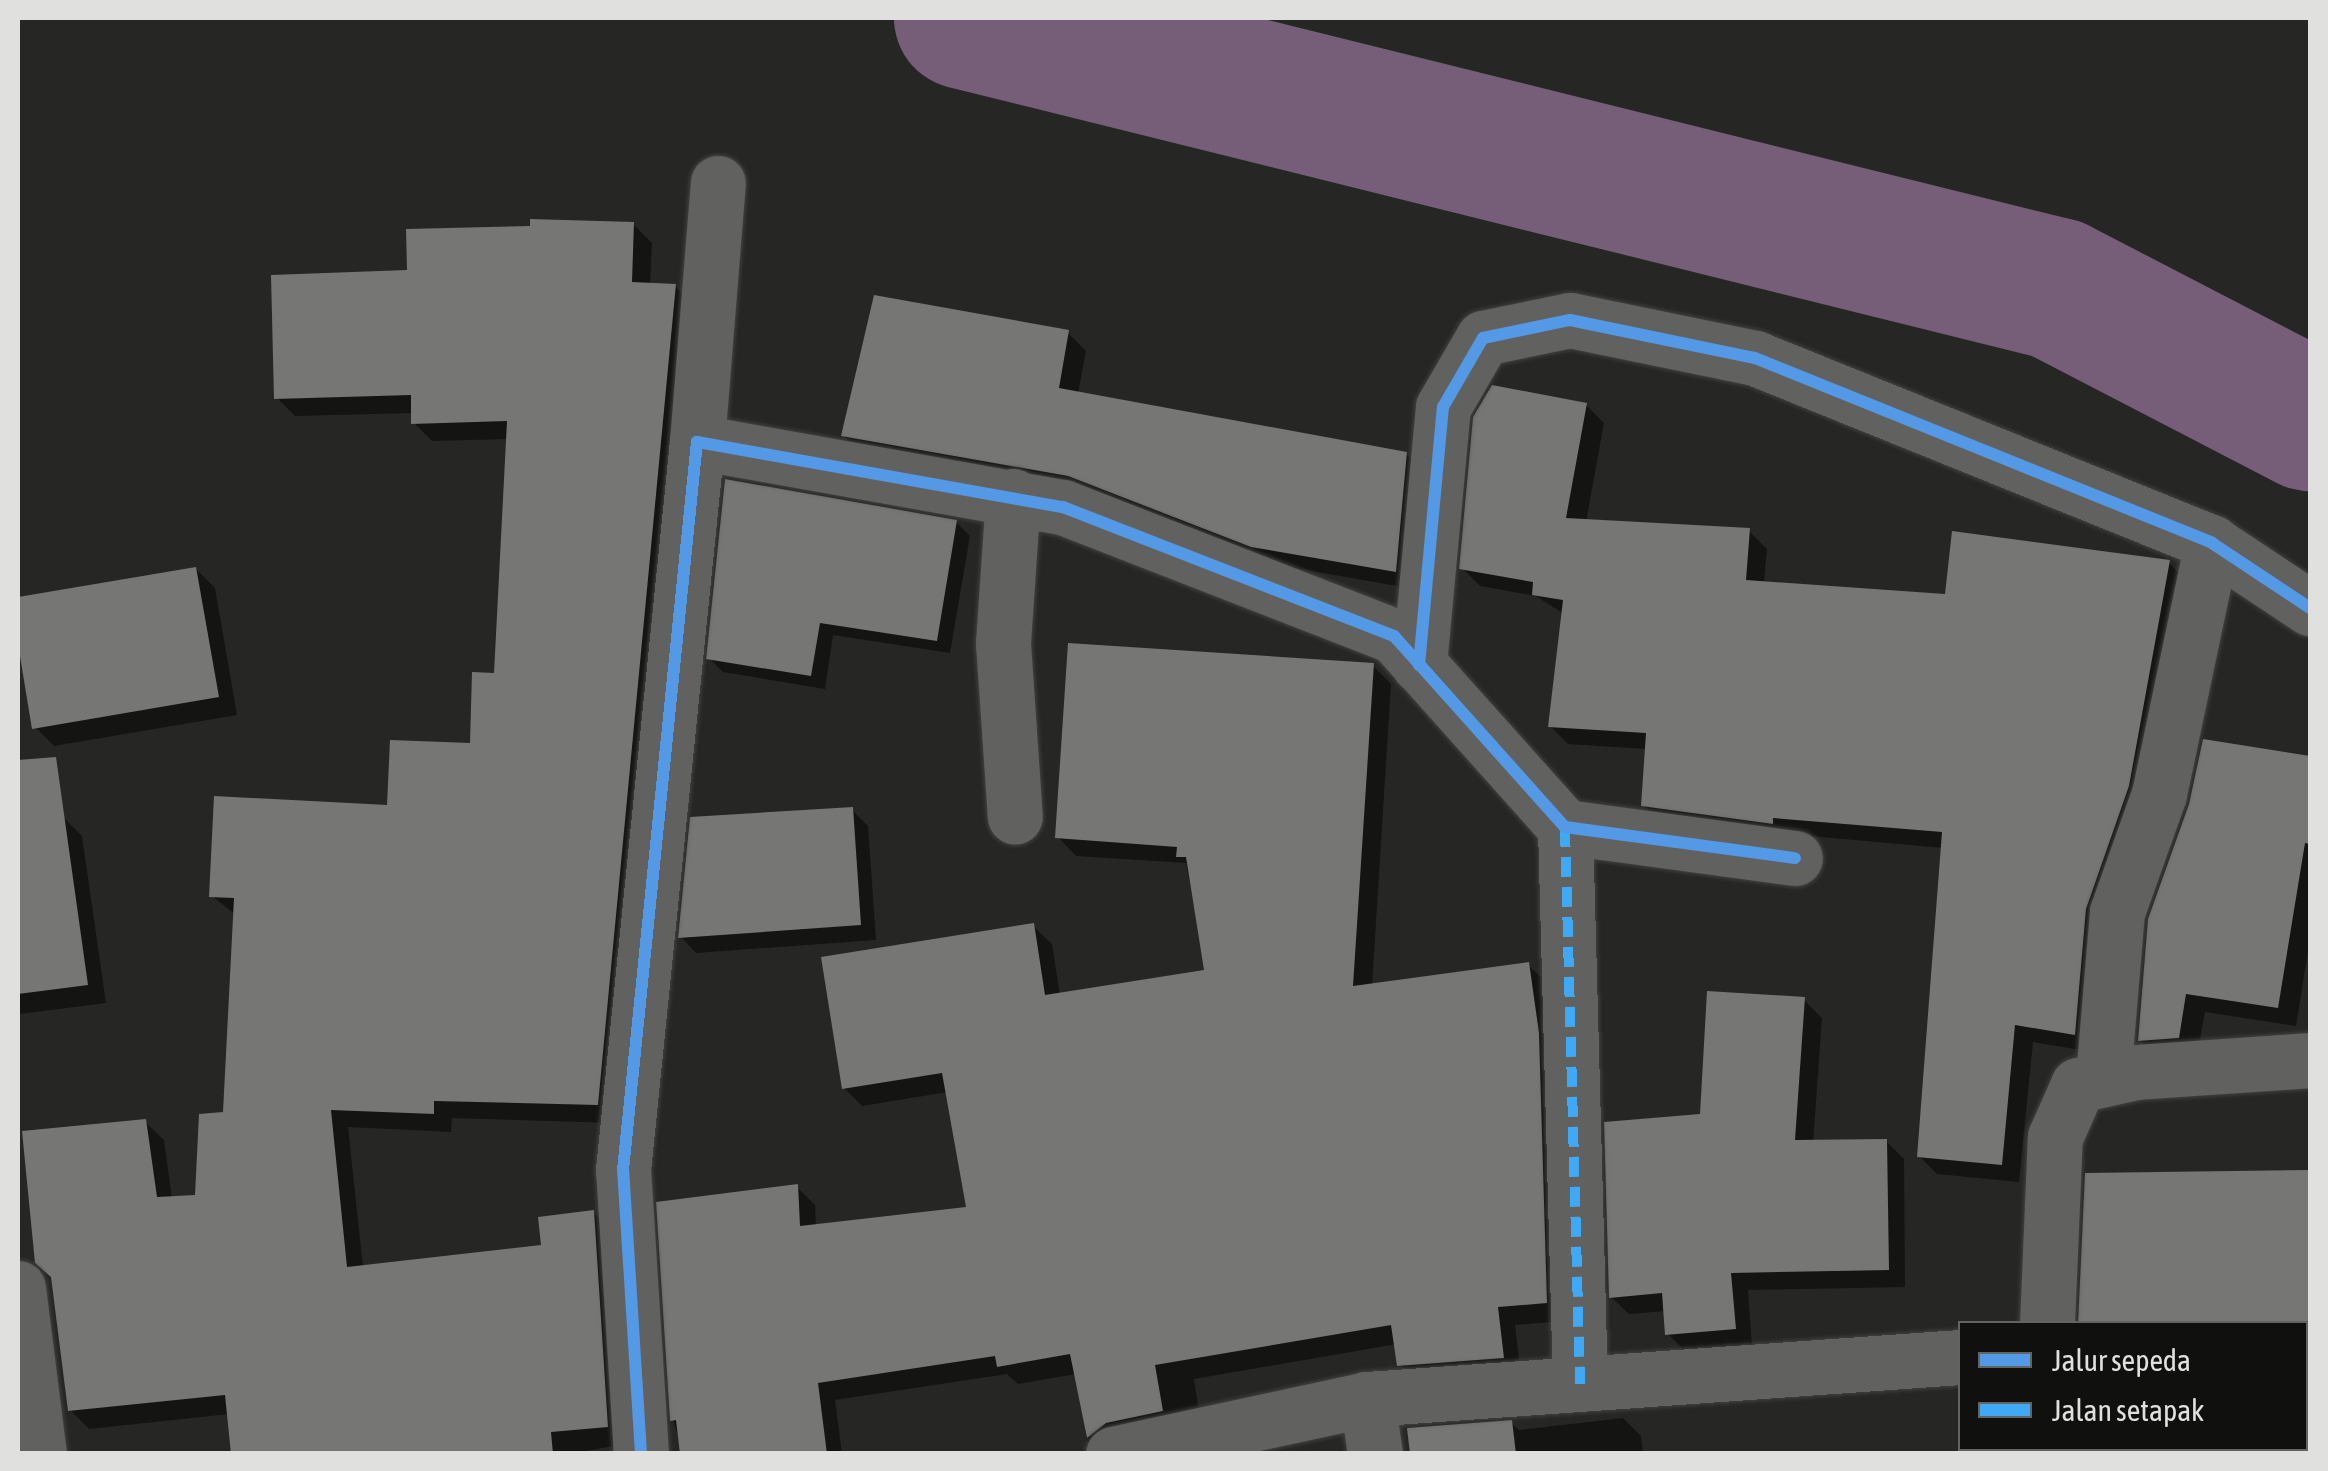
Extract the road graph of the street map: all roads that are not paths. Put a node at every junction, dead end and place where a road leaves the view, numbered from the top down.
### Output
1 (718, 184) dead end
2 (697, 442) junction
3 (1013, 496) junction
4 (2212, 542) junction
5 (2310, 608) edge
6 (1418, 665) junction
7 (1016, 817) dead end
8 (1565, 827) junction
9 (1795, 858) dead end
10 (2310, 1060) edge
11 (2103, 1078) junction
12 (18, 1288) edge
13 (2047, 1321) edge
14 (1958, 1357) edge
15 (1580, 1384) junction
16 (1368, 1399) junction
17 (38, 1454) edge
18 (641, 1454) edge
19 (1112, 1454) edge
20 (1375, 1454) edge

1 - 2 street
2 - 3 street
2 - 18 street
3 - 6 street
3 - 7 street
4 - 5 street
4 - 6 street
4 - 11 street
6 - 8 street
8 - 9 street
8 - 15 street
10 - 11 street
11 - 13 street
12 - 17 street
14 - 15 street
15 - 16 street
16 - 19 street
16 - 20 street

